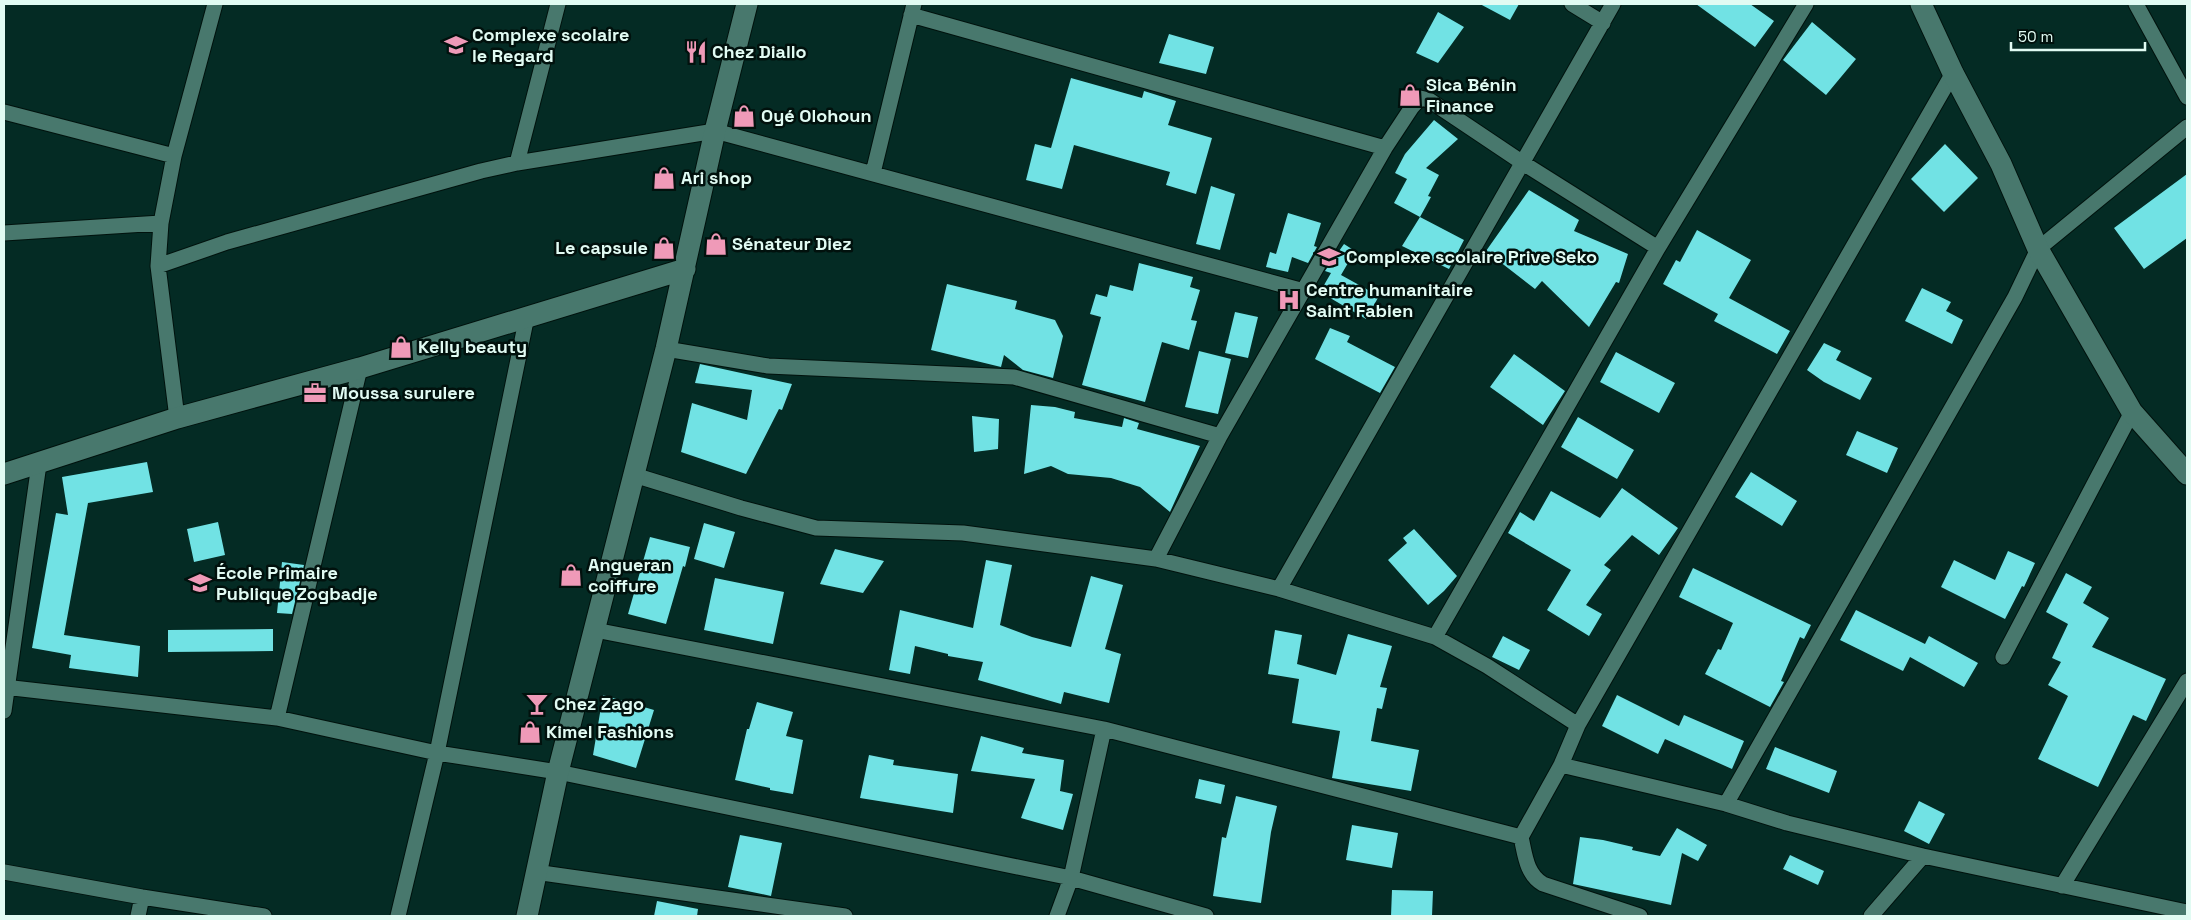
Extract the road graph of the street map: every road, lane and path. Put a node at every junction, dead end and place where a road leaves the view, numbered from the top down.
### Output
1 (215, 4) edge
2 (558, 4) edge
3 (747, 4) edge
4 (1572, 4) edge
5 (1613, 4) edge
6 (1806, 4) edge
7 (1921, 4) edge
8 (2136, 4) edge
9 (913, 9) edge
10 (1603, 23) junction
11 (1952, 73) junction
12 (2187, 96) edge
13 (4, 112) edge
14 (2187, 127) edge
15 (715, 131) junction
16 (1385, 148) junction
17 (174, 156) junction
18 (517, 162) junction
19 (1523, 163) junction
20 (873, 173) junction
21 (162, 223) junction
22 (4, 233) edge
23 (1658, 248) junction
24 (2038, 249) junction
25 (158, 266) junction
26 (685, 270) junction
27 (1304, 291) junction
28 (527, 316) junction
29 (666, 349) junction
30 (360, 368) junction
31 (2132, 412) junction
32 (177, 418) junction
33 (1220, 436) junction
34 (39, 464) junction
35 (4, 474) edge
36 (2187, 474) edge
37 (634, 475) junction
38 (1156, 560) junction
39 (1279, 589) junction
40 (595, 630) junction
41 (1435, 637) junction
42 (2003, 657) dead end
43 (2187, 681) edge
44 (6, 687) edge
45 (4, 711) edge
46 (277, 718) junction
47 (1578, 725) junction
48 (1104, 729) junction
49 (437, 753) junction
50 (1561, 765) junction
51 (558, 772) junction
52 (1726, 804) junction
53 (1521, 837) junction
54 (1923, 856) junction
55 (4, 872) edge
56 (536, 872) junction
57 (1071, 878) junction
58 (2062, 886) junction
59 (142, 897) junction
60 (2187, 912) edge
61 (138, 916) edge
62 (264, 916) edge
63 (398, 916) edge
64 (527, 916) edge
65 (844, 916) edge
66 (1056, 916) edge
67 (1206, 916) edge
68 (1640, 916) edge
69 (1871, 916) edge

1 - 17 street
2 - 18 street
3 - 15 street
4 - 10 street
5 - 10 street
6 - 23 street
7 - 11 street
8 - 12 street
9 - 16 street
9 - 20 street
10 - 19 street
11 - 24 street
11 - 47 street
13 - 17 street
14 - 24 street
15 - 18 street
15 - 20 street
15 - 26 street
16 - 19 street
16 - 27 street
17 - 21 street
18 - 25 street
19 - 23 street
19 - 39 street
20 - 27 street
21 - 22 street
21 - 25 street
23 - 41 street
24 - 31 street
24 - 52 street
25 - 32 street
26 - 28 street
26 - 29 street
27 - 33 street
28 - 30 street
28 - 49 street
29 - 33 street
29 - 37 street
30 - 32 street
30 - 46 street
31 - 36 street
31 - 42 street
32 - 34 street
33 - 38 street
34 - 35 street
34 - 44 street
37 - 38 street
37 - 40 street
38 - 39 street
39 - 41 street
40 - 48 street
40 - 51 street
41 - 47 street
43 - 58 street
44 - 45 street
44 - 46 street
46 - 49 street
47 - 50 street
48 - 53 street
48 - 57 street
49 - 51 street
49 - 63 street
50 - 52 street
50 - 53 street
51 - 56 street
51 - 57 street
52 - 54 street
53 - 68 street
54 - 58 street
54 - 69 street
55 - 59 street
56 - 64 street
56 - 65 street
57 - 66 street
57 - 67 street
58 - 60 street
59 - 61 street
59 - 62 street

